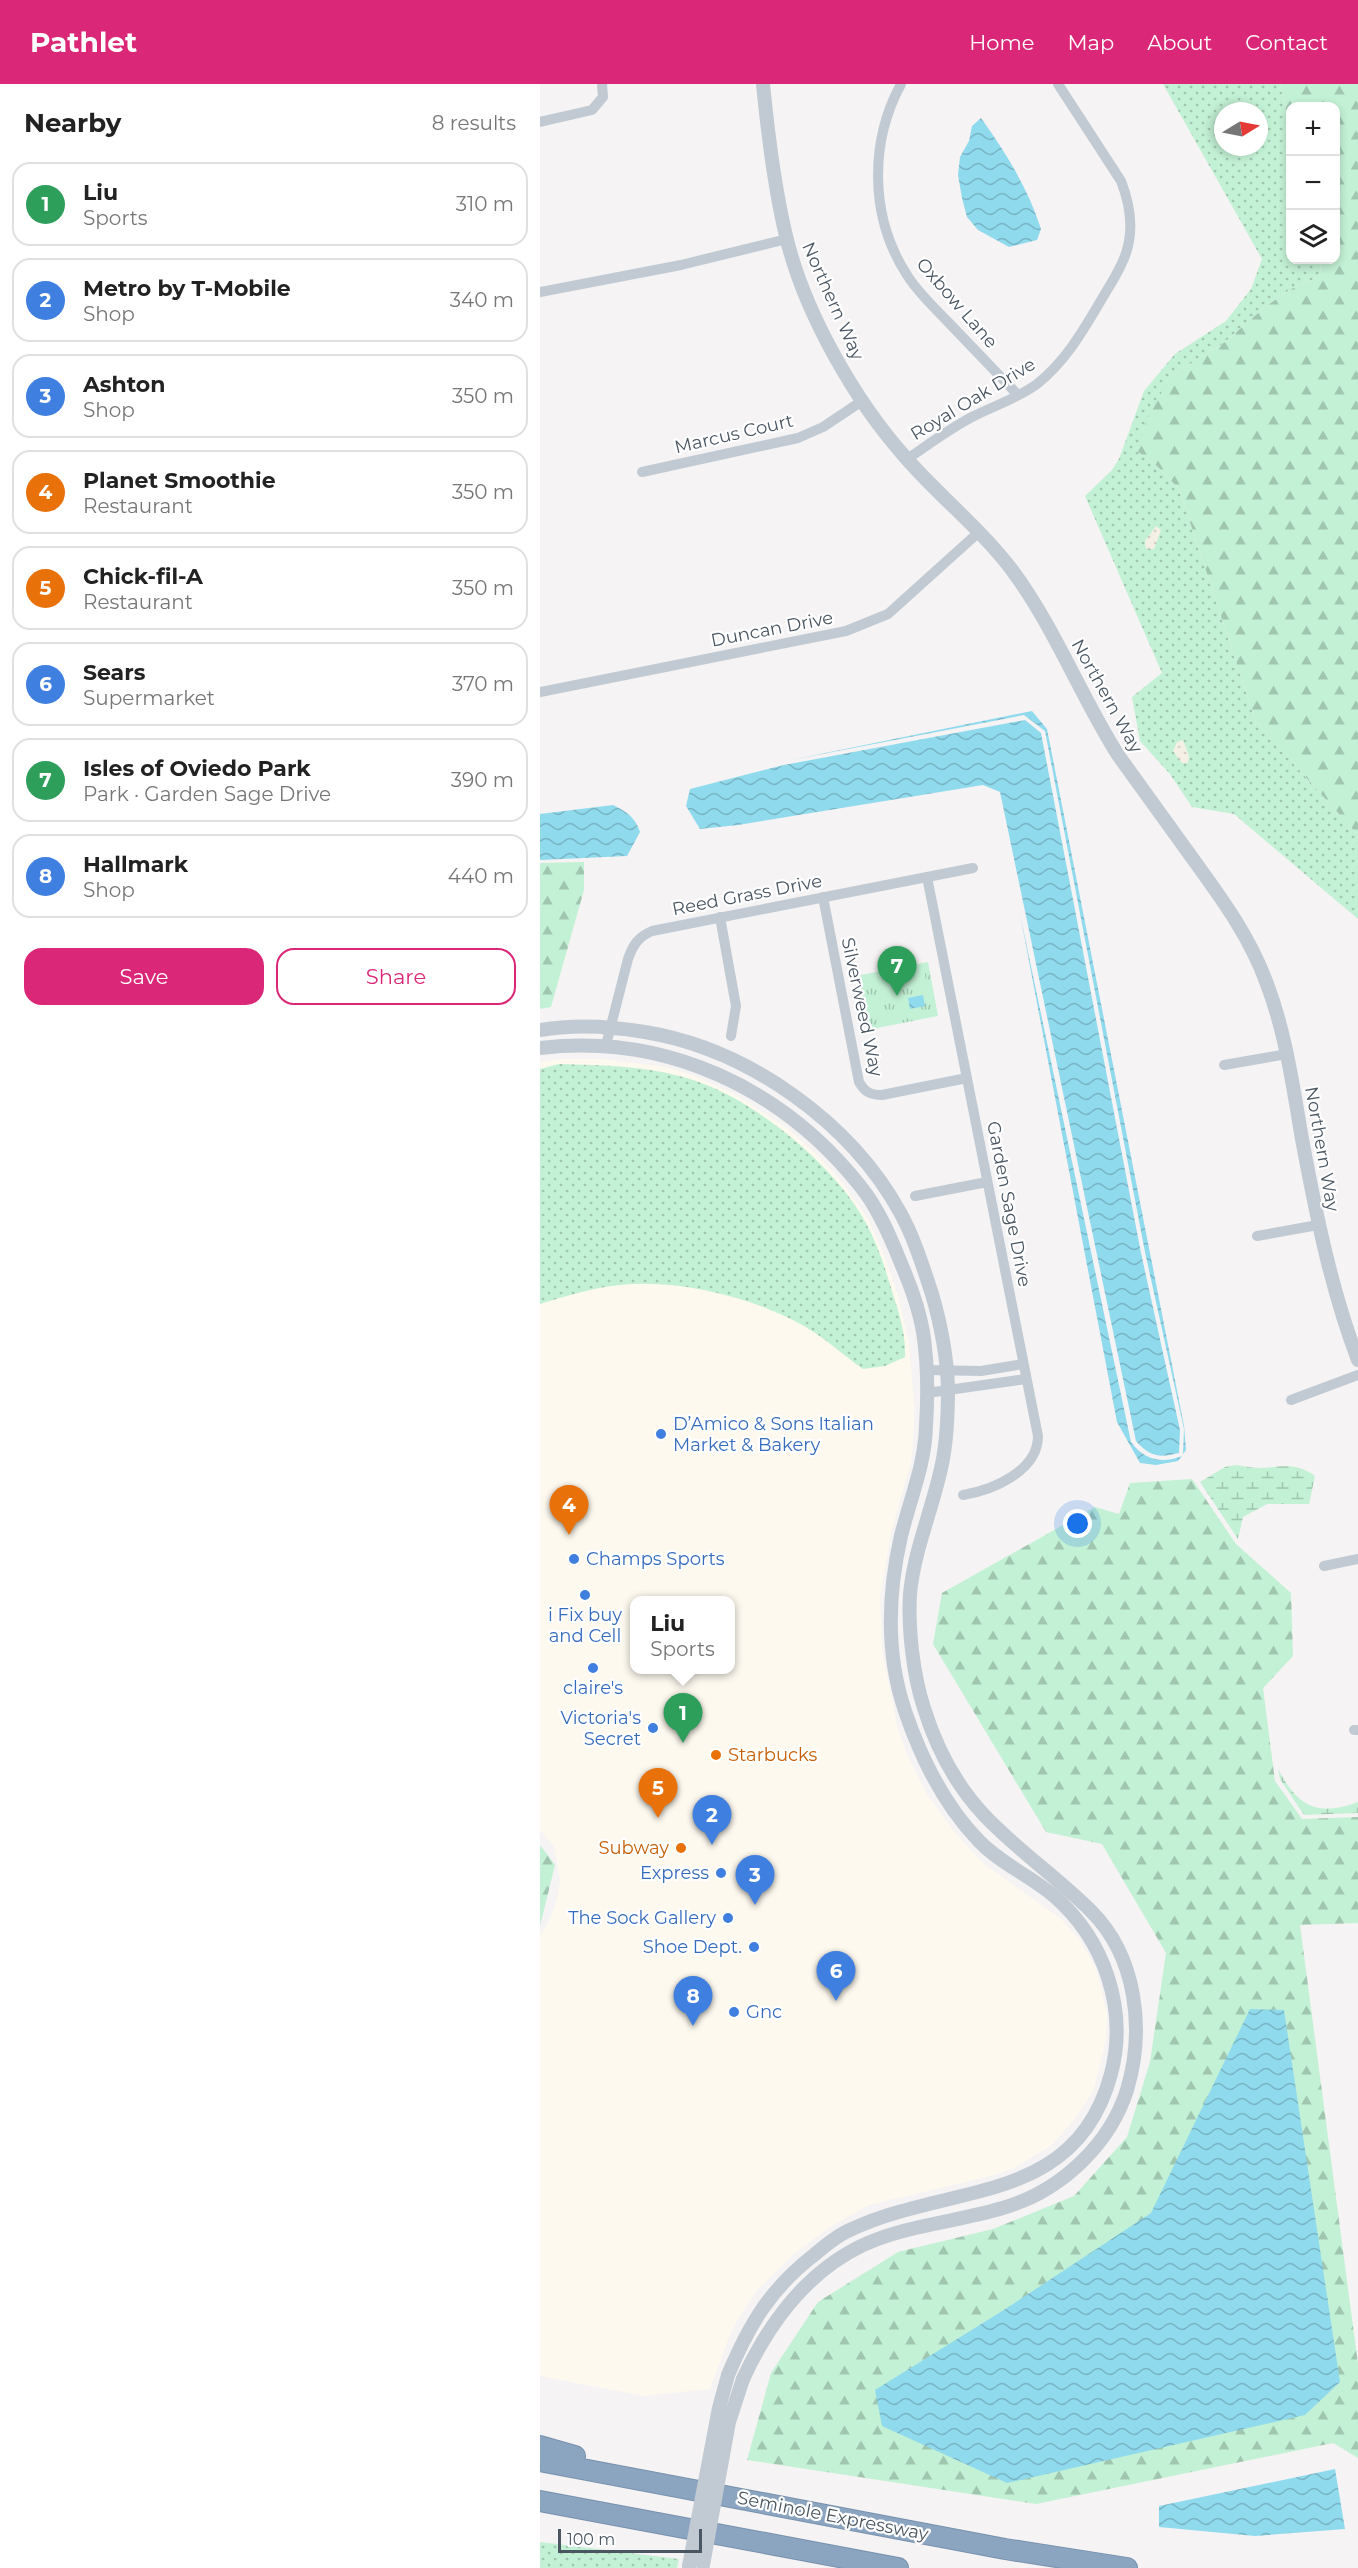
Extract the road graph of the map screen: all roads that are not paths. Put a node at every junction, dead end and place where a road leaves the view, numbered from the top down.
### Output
1 (602, 84) edge
2 (763, 84) edge
3 (901, 84) edge
4 (1058, 84) edge
5 (540, 122) edge
6 (787, 239) junction
7 (540, 292) edge
8 (1018, 395) junction
9 (862, 401) junction
10 (907, 459) junction
11 (642, 472) dead end
12 (979, 532) junction
13 (540, 692) edge
14 (973, 868) dead end
15 (927, 877) junction
16 (823, 897) junction
17 (720, 917) junction
18 (610, 1026) junction
19 (540, 1030) edge
20 (731, 1036) dead end
21 (606, 1045) junction
22 (540, 1048) edge
23 (1287, 1054) junction
24 (1224, 1065) dead end
25 (967, 1078) junction
26 (987, 1182) junction
27 (915, 1196) dead end
28 (1318, 1225) junction
29 (1257, 1236) dead end
30 (1358, 1360) edge
31 (1023, 1364) junction
32 (926, 1370) junction
33 (947, 1370) junction
34 (981, 1371) junction
35 (1358, 1375) edge
36 (1026, 1379) junction
37 (982, 1386) junction
38 (948, 1389) junction
39 (927, 1393) junction
40 (1291, 1400) dead end
41 (963, 1495) dead end
42 (1358, 1559) edge
43 (1324, 1566) dead end
44 (540, 2446) edge
45 (540, 2461) edge
46 (575, 2462) junction
47 (540, 2501) edge
48 (696, 2567) edge
49 (898, 2568) edge
50 (1126, 2568) edge

1 - 5 street
2 - 6 street, Northern Way
3 - 8 street, Oxbow Lane
4 - 8 street, Royal Oak Drive
6 - 7 street
6 - 9 street, Northern Way
8 - 10 street, Royal Oak Drive
9 - 10 street, Northern Way
9 - 11 street, Marcus Court
10 - 12 street, Northern Way
12 - 13 street, Duncan Drive
12 - 23 street, Northern Way
14 - 15 street, Reed Grass Drive
15 - 16 street, Reed Grass Drive
15 - 25 street, Garden Sage Drive
16 - 17 street, Reed Grass Drive
16 - 25 street, Silverweed Way
17 - 18 street, Reed Grass Drive
17 - 20 street
18 - 19 street
18 - 21 street, Reed Grass Drive
18 - 33 street
21 - 22 street
21 - 32 street
23 - 24 street
23 - 28 street, Northern Way
25 - 26 street, Garden Sage Drive
26 - 27 street
26 - 31 street, Garden Sage Drive
28 - 29 street
28 - 30 street, Northern Way
31 - 34 street
31 - 36 street, Garden Sage Drive
32 - 33 street
32 - 39 street
33 - 34 street
33 - 38 street
34 - 37 street
35 - 40 street
36 - 37 street
36 - 41 street, Garden Sage Drive
37 - 38 street
38 - 39 street
38 - 48 street, bridge
39 - 48 street, bridge
42 - 43 street
44 - 46 highway
45 - 46 highway
46 - 50 highway, Seminole Expressway
47 - 49 highway

